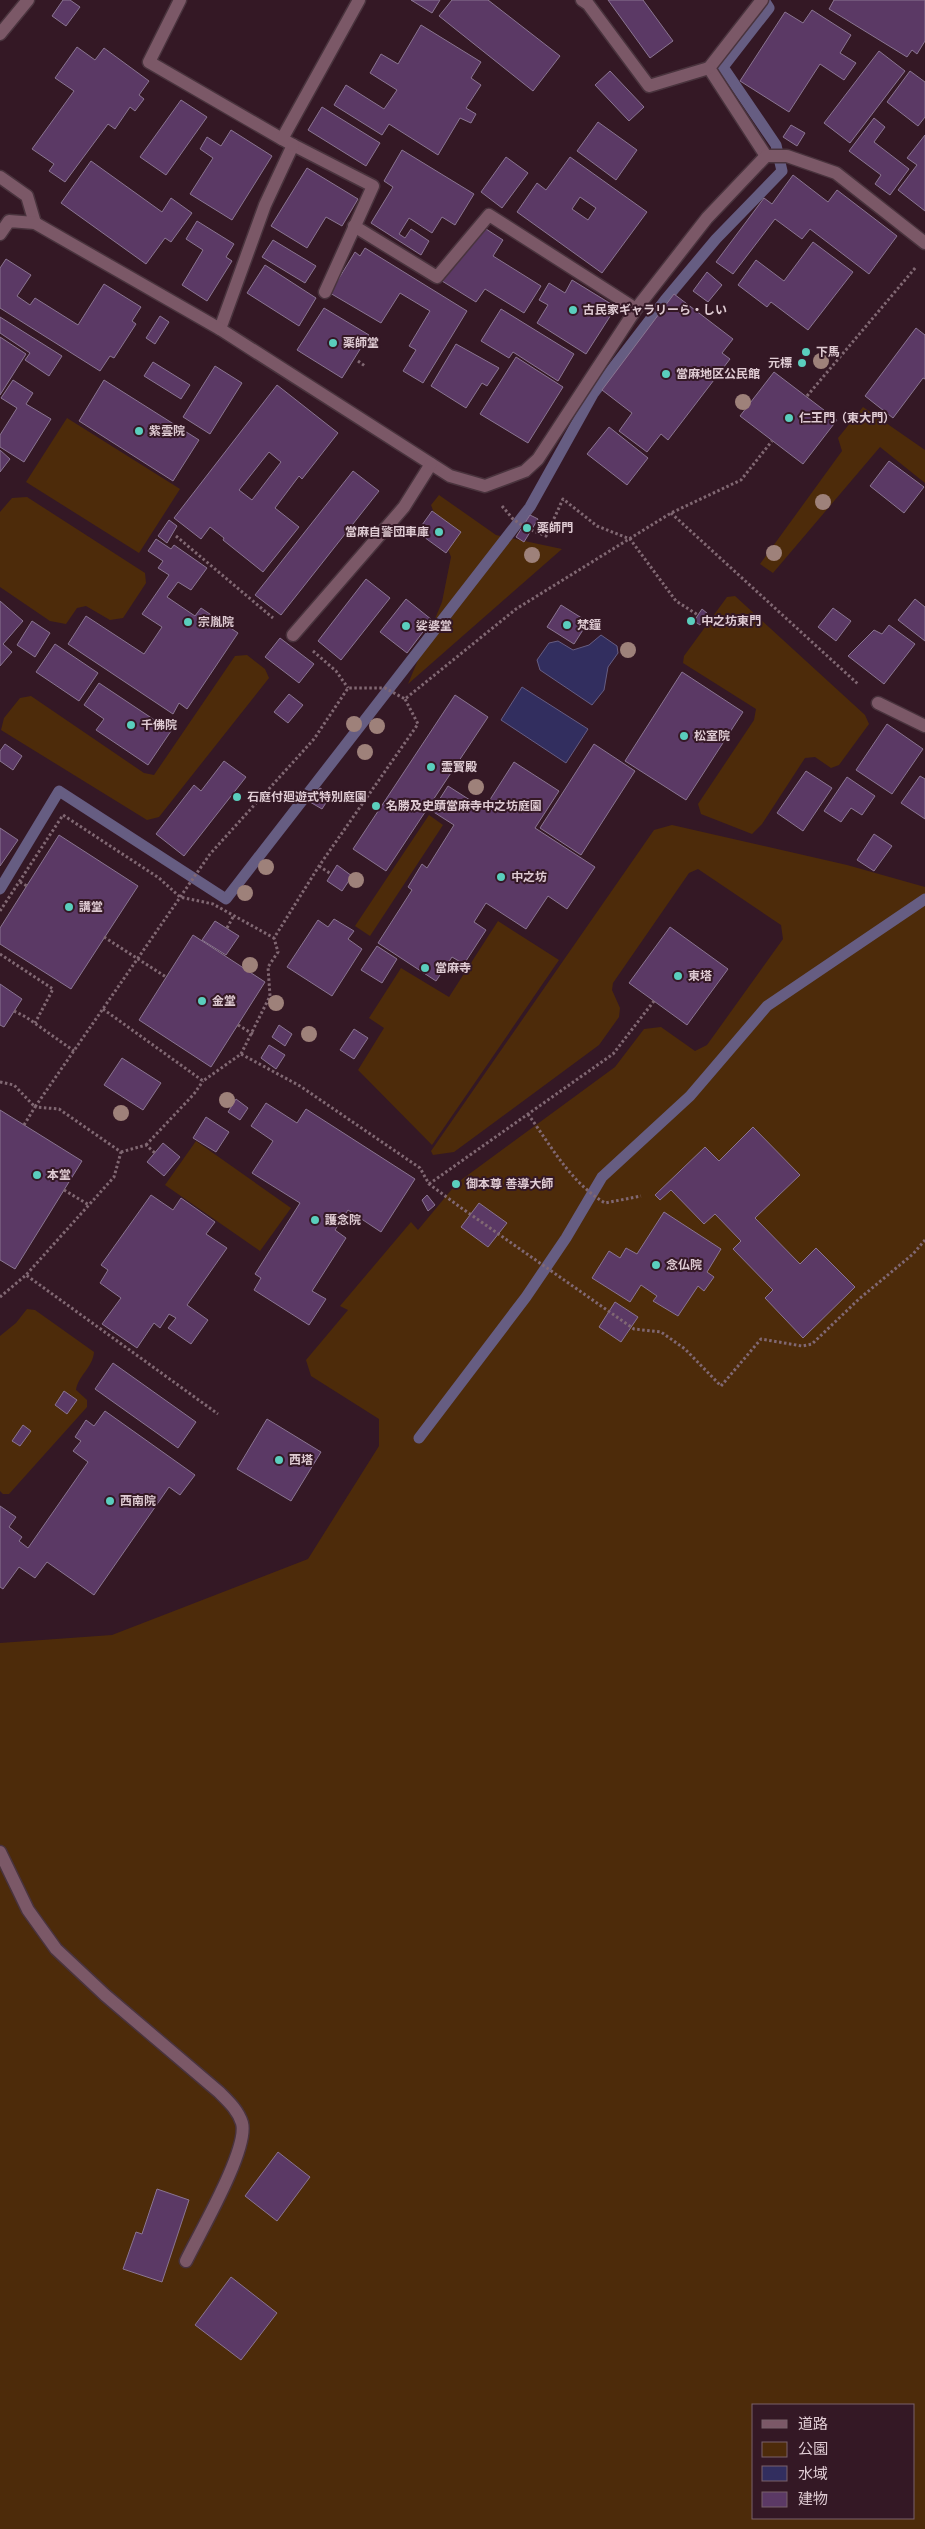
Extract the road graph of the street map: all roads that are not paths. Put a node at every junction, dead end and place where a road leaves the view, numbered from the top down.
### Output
1 (28, 0) edge
2 (180, 0) edge
3 (359, 0) edge
4 (582, 0) edge
5 (762, 0) edge
6 (0, 34) edge
7 (709, 68) junction
8 (288, 142) junction
9 (768, 156) junction
10 (0, 176) edge
11 (35, 223) junction
12 (354, 226) junction
13 (0, 234) edge
14 (925, 243) edge
15 (325, 292) dead end
16 (636, 309) junction
17 (220, 329) junction
18 (431, 464) junction
19 (293, 635) road end
20 (878, 702) road end
21 (925, 726) edge
22 (0, 1852) edge
23 (186, 2261) dead end

1 - 6 street
2 - 8 street
3 - 8 street
4 - 7 street
5 - 7 street
7 - 9 street
8 - 12 street
8 - 17 street
9 - 14 street
9 - 16 street
10 - 11 street
11 - 13 street
11 - 17 street
12 - 15 street
12 - 16 street
16 - 18 street
17 - 18 street
18 - 19 street
20 - 21 street
22 - 23 street

